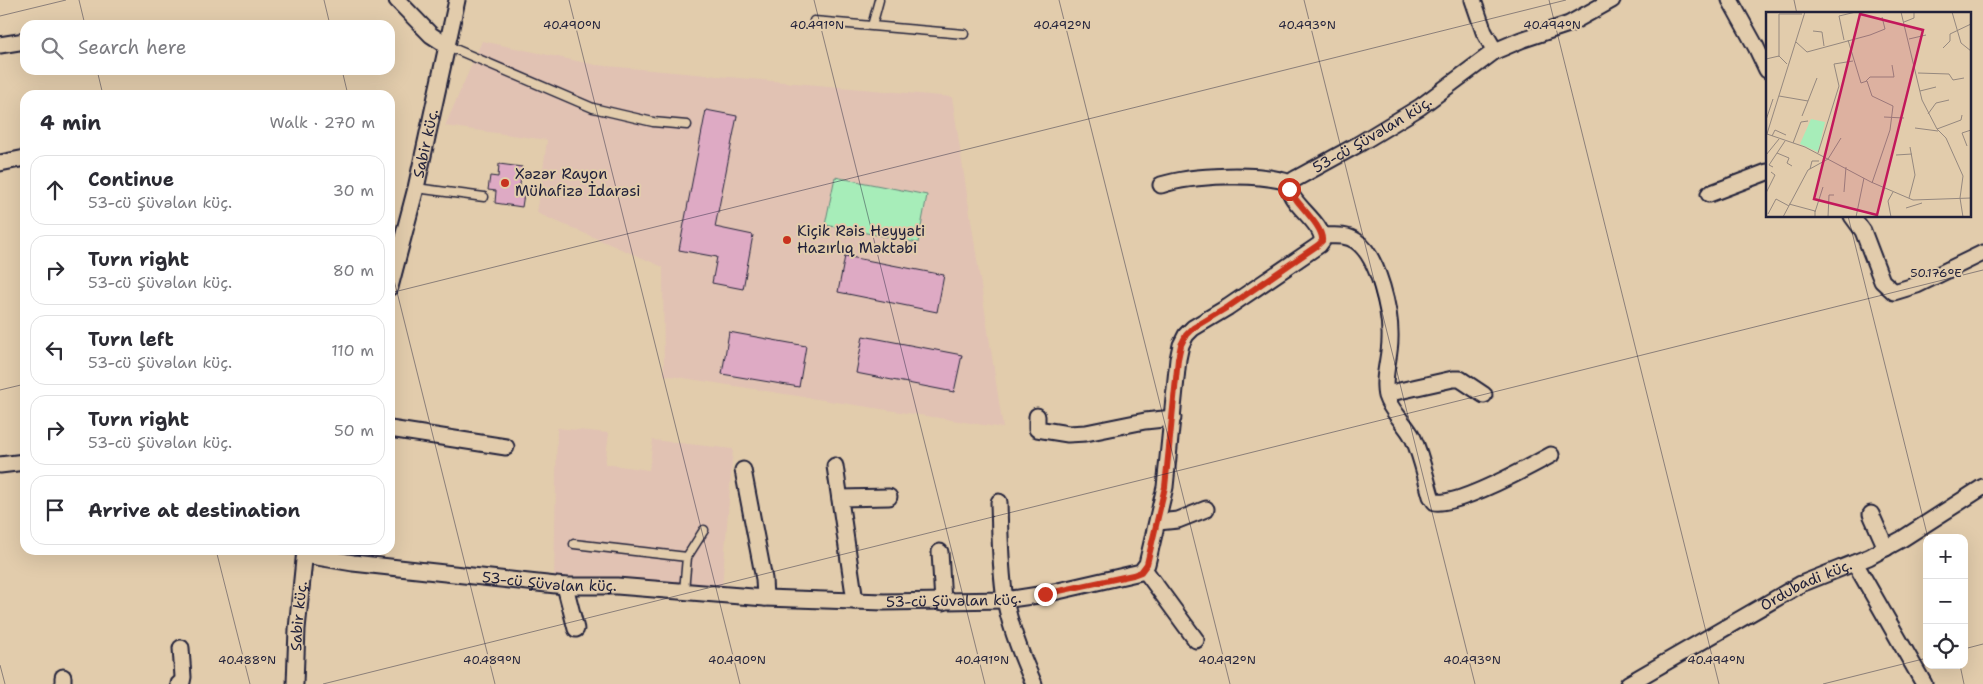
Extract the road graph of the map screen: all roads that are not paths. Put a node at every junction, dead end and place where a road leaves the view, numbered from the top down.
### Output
1 (397, 0) edge
2 (457, 0) edge
3 (878, 0) edge
4 (1473, 0) edge
5 (1612, 0) edge
6 (1730, 0) edge
7 (814, 21) dead end
8 (872, 26) junction
9 (964, 34) dead end
10 (20, 42) edge
11 (0, 45) edge
12 (448, 46) junction
13 (1495, 51) junction
14 (1766, 68) edge
15 (687, 125) dead end
16 (20, 159) edge
17 (0, 163) edge
18 (1766, 172) edge
19 (1290, 183) junction
20 (1161, 185) dead end
21 (416, 188) junction
22 (1709, 194) dead end
23 (484, 197) dead end
24 (1853, 218) edge
25 (1323, 236) junction
26 (396, 242) edge
27 (1983, 253) edge
28 (1386, 394) junction
29 (1484, 396) dead end
30 (1037, 416) dead end
31 (1172, 418) junction
32 (395, 430) edge
33 (506, 446) dead end
34 (1551, 455) dead end
35 (20, 463) edge
36 (0, 465) edge
37 (836, 466) dead end
38 (743, 470) dead end
39 (1983, 487) edge
40 (889, 497) dead end
41 (840, 498) junction
42 (999, 502) dead end
43 (1206, 509) dead end
44 (1871, 514) dead end
45 (1158, 522) junction
46 (704, 530) dead end
47 (574, 544) dead end
48 (1886, 548) junction
49 (940, 552) dead end
50 (305, 555) edge
51 (318, 555) edge
52 (687, 557) junction
53 (1855, 563) junction
54 (1144, 569) junction
55 (565, 586) junction
56 (684, 590) junction
57 (765, 598) junction
58 (1005, 600) junction
59 (855, 601) junction
60 (943, 602) junction
61 (576, 629) dead end
62 (1196, 640) dead end
63 (182, 648) dead end
64 (179, 684) edge
65 (295, 684) edge
66 (1034, 684) edge
67 (1628, 684) edge
68 (1924, 684) edge

1 - 12 street
2 - 12 street, Sabir küç.
3 - 8 lane
4 - 13 street
5 - 13 street, 53-cü Şüvəlan küç.
6 - 14 street
7 - 8 lane
8 - 9 lane
10 - 11 street
12 - 15 lane
12 - 21 street, Sabir küç.
13 - 19 street, 53-cü Şüvəlan küç.
16 - 17 street
18 - 22 street
19 - 20 street
19 - 25 street
21 - 23 lane
21 - 26 street, Sabir küç.
24 - 27 street
25 - 28 street
25 - 31 street
28 - 29 street
28 - 34 street
30 - 31 street
31 - 45 street
32 - 33 street
35 - 36 street
37 - 41 street
38 - 57 street
39 - 48 street, Ordubadi küç.
40 - 41 street
41 - 59 street
42 - 58 street
43 - 45 street
44 - 48 street
45 - 54 street
46 - 52 lane
47 - 52 lane
48 - 53 street, Ordubadi küç.
49 - 60 street
50 - 65 street, Sabir küç.
51 - 55 street, 53-cü Şüvəlan küç.
52 - 56 lane
53 - 67 street, Ordubadi küç.
53 - 68 street
54 - 58 street, 53-cü Şüvəlan küç.
54 - 62 street
55 - 56 street, 53-cü Şüvəlan küç.
55 - 61 street
56 - 57 street, 53-cü Şüvəlan küç.
57 - 59 street, 53-cü Şüvəlan küç.
58 - 60 street, 53-cü Şüvəlan küç.
58 - 66 street
59 - 60 street, 53-cü Şüvəlan küç.
63 - 64 street

